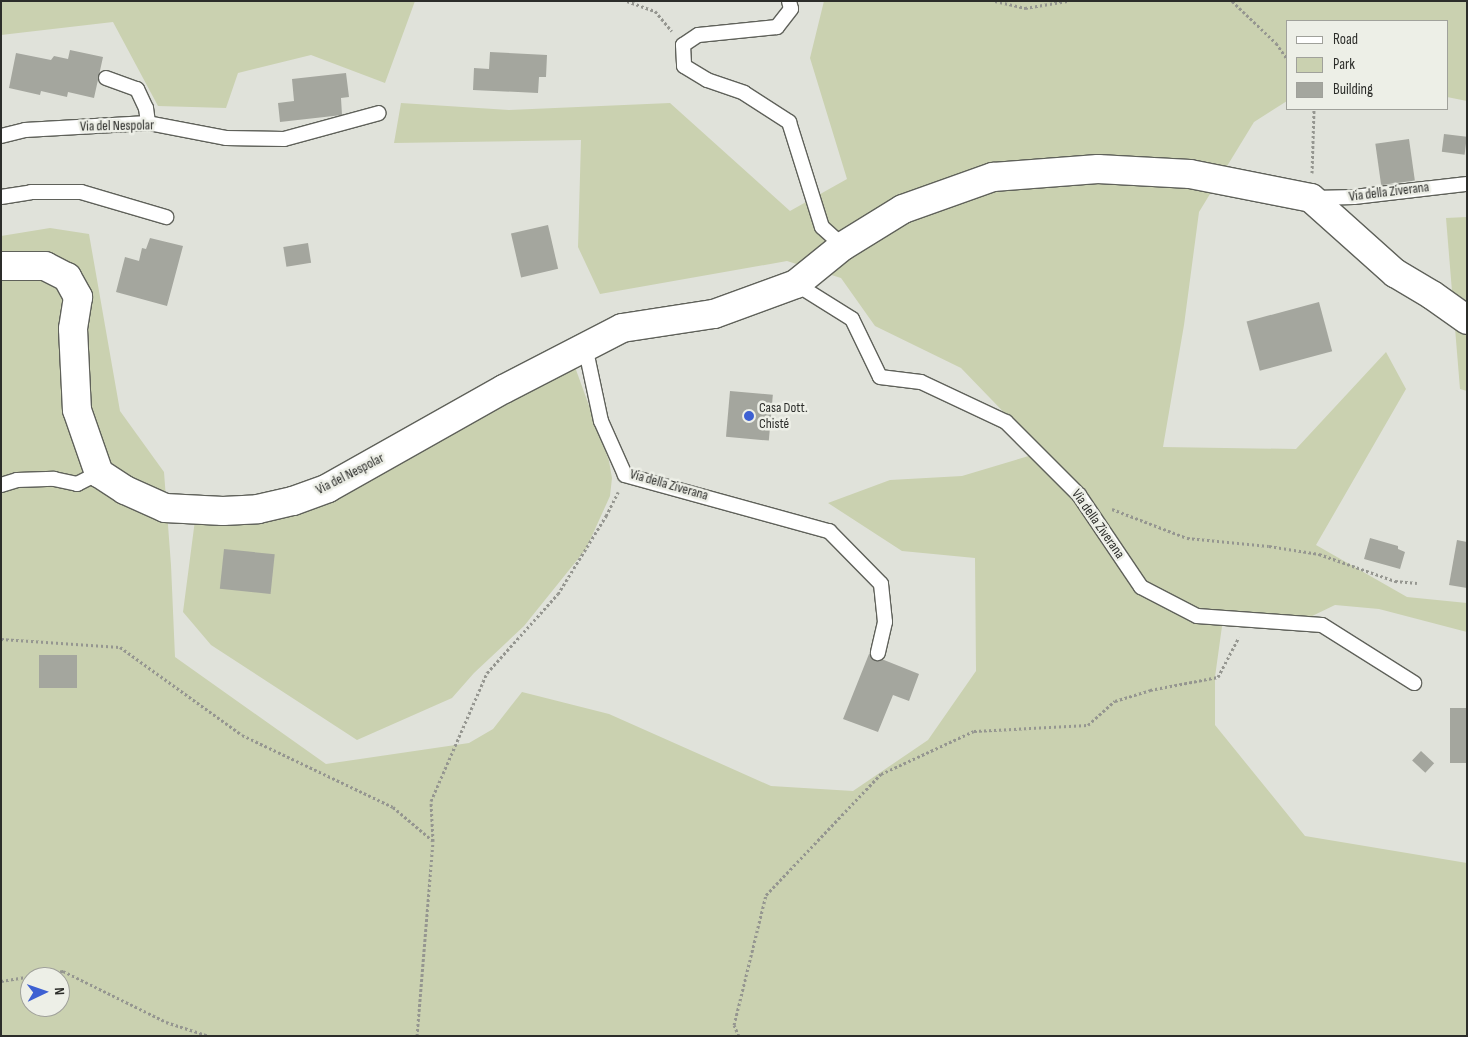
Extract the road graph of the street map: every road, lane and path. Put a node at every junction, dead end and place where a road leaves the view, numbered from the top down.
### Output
1 (627, 1) edge
2 (789, 1) edge
3 (995, 1) edge
4 (1067, 1) edge
5 (1232, 1) edge
6 (683, 45) junction
7 (1286, 58) edge
8 (106, 78) dead end
9 (1314, 110) edge
10 (379, 113) dead end
11 (148, 123) junction
12 (1, 136) edge
13 (1467, 184) edge
14 (1, 197) edge
15 (1311, 198) junction
16 (166, 217) dead end
17 (843, 246) junction
18 (1, 266) edge
19 (796, 284) junction
20 (1467, 320) edge
21 (585, 346) junction
22 (99, 473) junction
23 (625, 476) junction
24 (1, 485) edge
25 (1079, 495) junction
26 (1417, 583) dead end
27 (1247, 621) junction
28 (1, 639) edge
29 (878, 653) dead end
30 (1414, 683) dead end
31 (433, 841) junction
32 (1, 980) edge
33 (209, 1036) edge
34 (417, 1036) edge
35 (739, 1036) edge

1 - 6 path
2 - 6 lane
3 - 4 path
5 - 7 path
6 - 17 lane
8 - 11 lane
9 - 15 path
10 - 11 lane, Via del Nespolar
11 - 12 lane, Via del Nespolar
13 - 15 lane, Via della Ziverana
14 - 16 lane
15 - 17 street, Via della Ziverana
15 - 20 street
17 - 19 street, Via della Ziverana
18 - 22 street
19 - 21 street, Via della Ziverana
19 - 25 lane, Via della Ziverana
21 - 22 street, Via del Nespolar
21 - 23 lane, Via della Ziverana
22 - 24 lane
23 - 29 lane, Via della Ziverana
23 - 31 path
25 - 26 path
25 - 27 lane, Via della Ziverana
27 - 30 lane, Via della Ziverana
27 - 35 path
28 - 31 path
31 - 34 path
32 - 33 path

